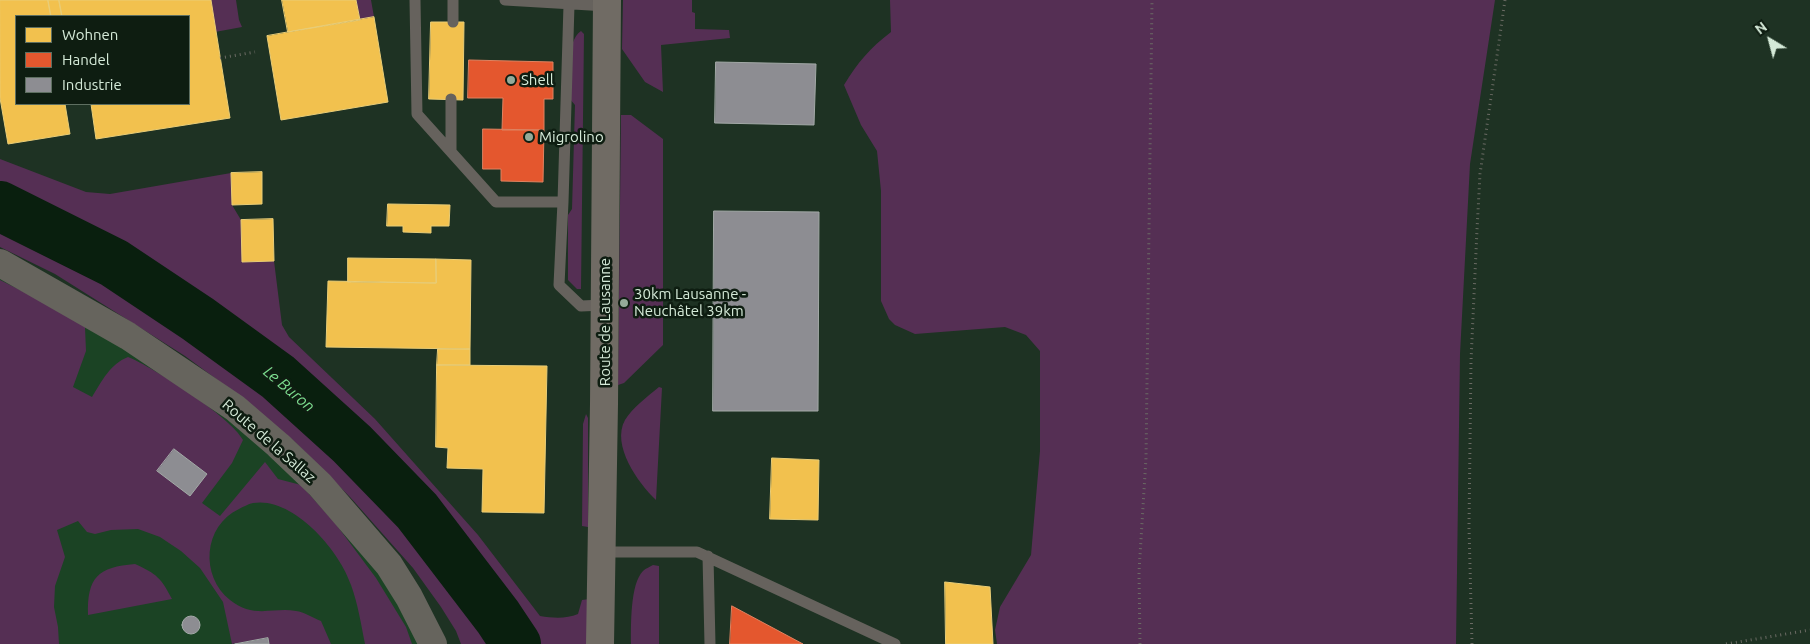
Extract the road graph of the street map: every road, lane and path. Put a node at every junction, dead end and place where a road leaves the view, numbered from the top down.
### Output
1 (415, 0) edge
2 (453, 0) edge
3 (505, 0) edge
4 (1152, 0) edge
5 (1505, 0) edge
6 (607, 3) edge
7 (569, 5) junction
8 (453, 22) dead end
9 (255, 52) dead end
10 (220, 58) dead end
11 (451, 99) dead end
12 (451, 151) junction
13 (563, 202) junction
14 (0, 263) edge
15 (604, 306) junction
16 (602, 552) junction
17 (708, 556) junction
18 (1810, 630) edge
19 (433, 644) edge
20 (600, 644) edge
21 (710, 644) edge
22 (895, 644) edge
23 (1140, 644) edge
24 (1472, 644) edge
25 (1726, 644) edge

1 - 12 lane
2 - 8 lane
3 - 7 lane
4 - 23 path
5 - 24 path
6 - 7 lane
6 - 15 main road, Route de Lausanne
7 - 13 lane
9 - 10 path
11 - 12 lane
12 - 13 lane
13 - 15 lane
14 - 19 main road, Route de la Sallaz
15 - 16 main road, Route de Lausanne
16 - 17 lane
16 - 20 main road, Route de Lausanne
17 - 21 lane
17 - 22 lane
18 - 25 path

